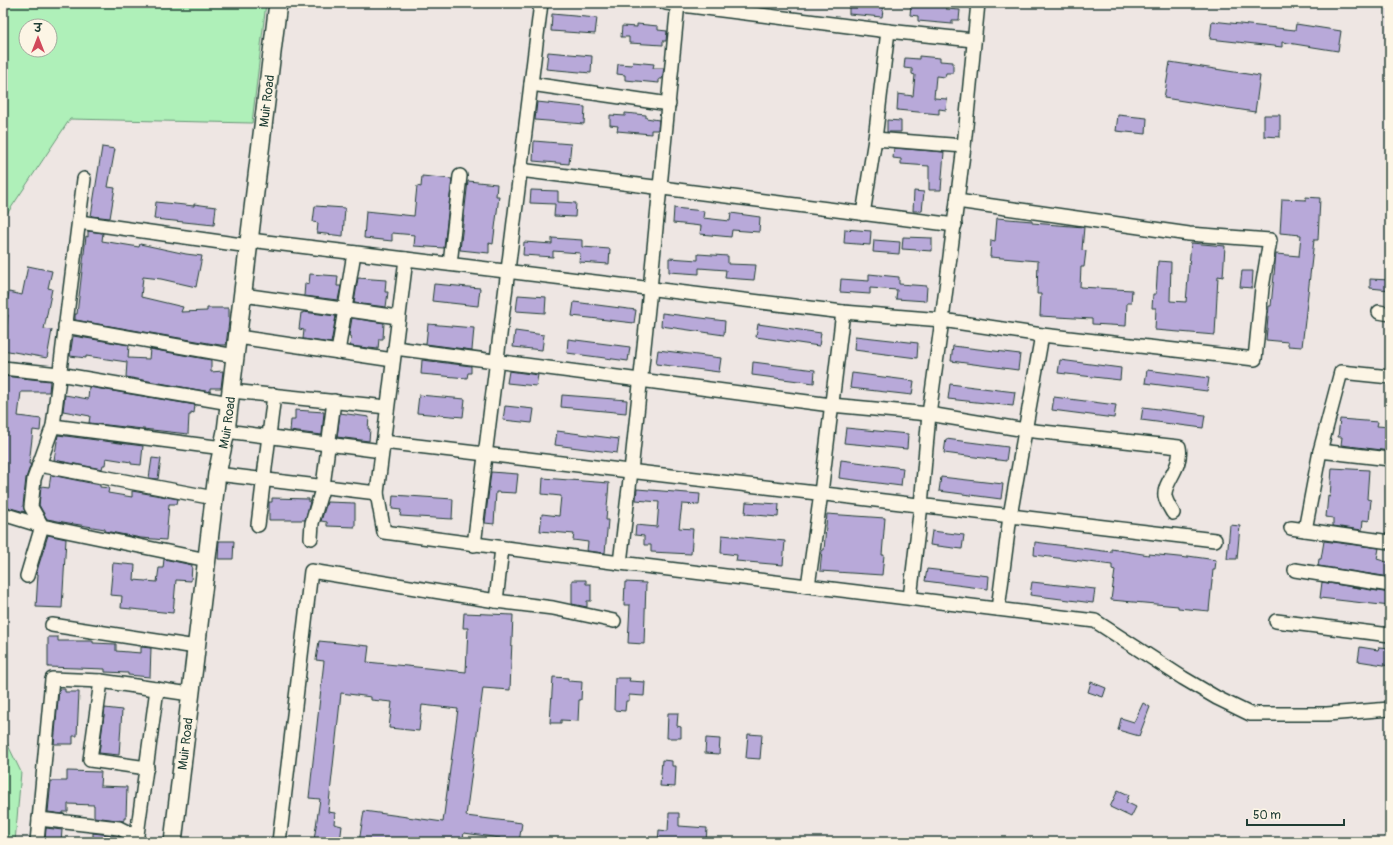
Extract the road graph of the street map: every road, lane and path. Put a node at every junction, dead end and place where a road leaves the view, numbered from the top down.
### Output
1 (278, 3) edge
2 (541, 3) edge
3 (978, 3) edge
4 (674, 4) edge
5 (888, 31) junction
6 (973, 40) junction
7 (531, 84) junction
8 (668, 104) junction
9 (875, 139) junction
10 (964, 146) junction
11 (520, 170) junction
12 (460, 176) dead end
13 (84, 179) dead end
14 (660, 188) junction
15 (957, 201) junction
16 (863, 214) junction
17 (78, 222) junction
18 (955, 225) junction
19 (249, 243) junction
20 (354, 253) junction
21 (406, 259) junction
22 (450, 264) junction
23 (508, 271) junction
24 (650, 289) junction
25 (243, 295) junction
26 (345, 310) junction
27 (843, 312) junction
28 (398, 318) junction
29 (942, 320) junction
30 (65, 326) junction
31 (1042, 336) junction
32 (238, 337) junction
33 (338, 352) junction
34 (394, 354) junction
35 (235, 356) junction
36 (496, 361) junction
37 (3, 368) edge
38 (59, 374) junction
39 (1390, 377) edge
40 (641, 379) junction
41 (274, 395) junction
42 (230, 397) junction
43 (334, 401) junction
44 (831, 405) junction
45 (387, 407) junction
46 (929, 414) junction
47 (53, 426) junction
48 (1025, 430) junction
49 (226, 431) junction
50 (269, 436) junction
51 (328, 444) junction
52 (382, 446) junction
53 (223, 448) junction
54 (1320, 451) junction
55 (485, 454) junction
56 (1390, 459) edge
57 (39, 465) junction
58 (631, 471) junction
59 (217, 474) junction
60 (264, 479) junction
61 (323, 486) junction
62 (377, 493) junction
63 (821, 493) junction
64 (214, 498) junction
65 (921, 505) junction
66 (1173, 513) dead end
67 (3, 514) edge
68 (1010, 516) junction
69 (258, 525) dead end
70 (42, 526) junction
71 (1291, 528) dead end
72 (1304, 530) junction
73 (311, 538) dead end
74 (1215, 540) dead end
75 (1390, 542) edge
76 (474, 545) junction
77 (502, 548) junction
78 (207, 560) junction
79 (620, 563) junction
80 (1295, 570) dead end
81 (27, 576) dead end
82 (1390, 585) edge
83 (808, 586) junction
84 (910, 598) junction
85 (496, 601) junction
86 (998, 609) junction
87 (614, 621) dead end
88 (1276, 621) dead end
89 (52, 624) dead end
90 (1390, 635) edge
91 (196, 647) junction
92 (101, 681) junction
93 (157, 689) junction
94 (190, 694) junction
95 (1390, 709) edge
96 (147, 768) junction
97 (39, 819) junction
98 (137, 840) edge
99 (37, 842) edge
100 (173, 842) edge
101 (279, 842) edge

1 - 19 main road, Muir Road
2 - 7 street
3 - 6 street
4 - 5 street
4 - 8 street
5 - 6 street
5 - 9 street
6 - 10 street
7 - 8 street
7 - 11 street
8 - 14 street
9 - 10 street
9 - 16 street
10 - 15 street
11 - 14 street
11 - 23 street
12 - 22 street
13 - 17 street
14 - 16 street
14 - 24 street
15 - 18 street
15 - 31 street
16 - 18 street
17 - 19 street
17 - 30 street
18 - 29 street
19 - 20 street
19 - 25 main road, Muir Road
20 - 21 street
20 - 26 street
21 - 22 street
21 - 28 street
22 - 23 street
23 - 24 street
23 - 36 street
24 - 27 street
24 - 40 street
25 - 26 street
25 - 32 main road, Muir Road
26 - 28 street
26 - 33 street
27 - 29 street
27 - 44 street
28 - 34 street
29 - 31 street
29 - 46 street
30 - 35 street
30 - 38 street
31 - 48 street
32 - 33 street
32 - 35 main road, Muir Road
33 - 34 street
34 - 36 street
34 - 45 street
35 - 42 main road, Muir Road
36 - 40 street
36 - 55 street
37 - 38 street
38 - 42 street
38 - 47 street
39 - 54 street
40 - 44 street
40 - 58 street
41 - 42 street
41 - 43 street
41 - 50 street
42 - 49 main road, Muir Road
43 - 45 street
43 - 51 street
44 - 46 street
44 - 63 street
45 - 52 street
46 - 48 street
46 - 65 street
47 - 53 street
47 - 57 street
48 - 66 street
48 - 68 street
49 - 50 street
49 - 53 main road, Muir Road
50 - 51 street
50 - 60 street
51 - 52 street
51 - 61 street
52 - 55 street
52 - 62 street
53 - 59 main road, Muir Road
54 - 56 street
54 - 72 street
55 - 58 street
55 - 76 street
57 - 64 street
57 - 70 street
58 - 63 street
58 - 79 street
59 - 60 street
59 - 64 main road, Muir Road
60 - 61 street
60 - 69 street
61 - 62 street
61 - 73 street
62 - 76 street
63 - 65 street
63 - 83 street
64 - 78 main road, Muir Road
65 - 68 street
65 - 84 street
67 - 70 street
68 - 74 street
68 - 86 street
70 - 78 street
70 - 81 street
71 - 72 street
72 - 75 street
76 - 77 street
77 - 79 street
77 - 85 street
78 - 91 main road, Muir Road
79 - 83 street
80 - 82 street
83 - 84 street
84 - 86 street
85 - 87 street
85 - 101 street
86 - 95 street
88 - 90 street
89 - 91 street
91 - 94 main road, Muir Road
92 - 93 street
92 - 96 street
92 - 97 street
93 - 94 street
93 - 96 street
94 - 100 main road, Muir Road
96 - 98 street
97 - 98 street
97 - 99 street

